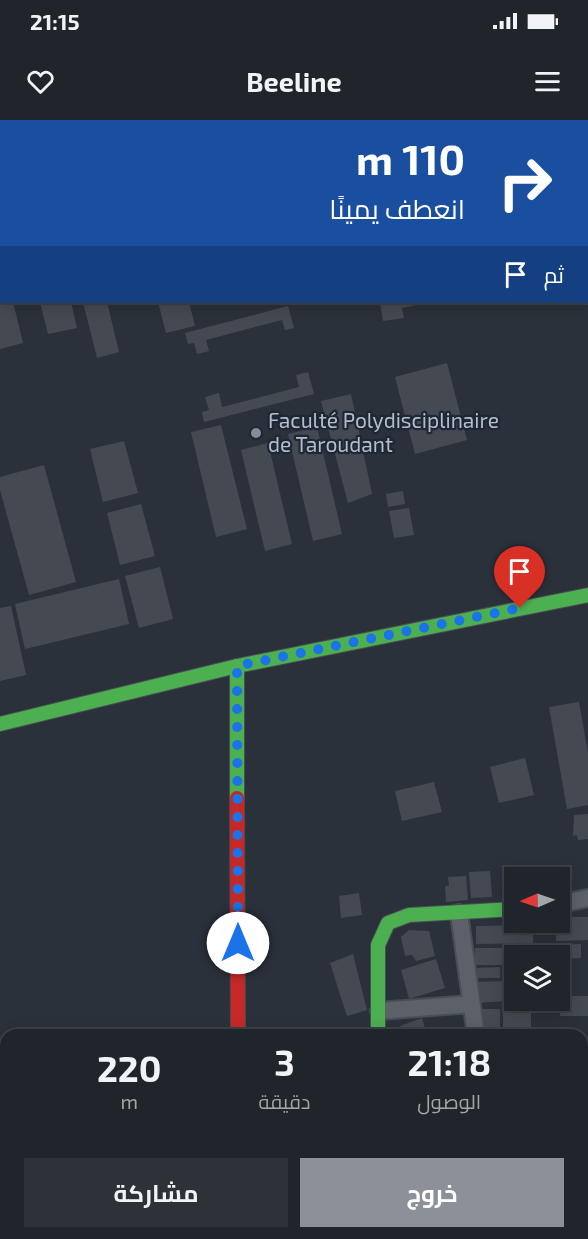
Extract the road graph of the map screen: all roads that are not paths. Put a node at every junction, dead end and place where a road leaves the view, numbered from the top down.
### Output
1 (588, 594) edge
2 (237, 666) junction
3 (0, 724) edge
4 (588, 898) edge
5 (570, 902) edge
6 (504, 910) edge
7 (459, 913) junction
8 (471, 1004) junction
9 (379, 1011) junction
10 (238, 1029) edge
11 (378, 1029) edge
12 (475, 1029) edge

1 - 2 street
2 - 3 street
2 - 10 street
4 - 5 street
6 - 7 street
7 - 8 street
7 - 9 street
8 - 9 street
8 - 12 street
9 - 11 street

